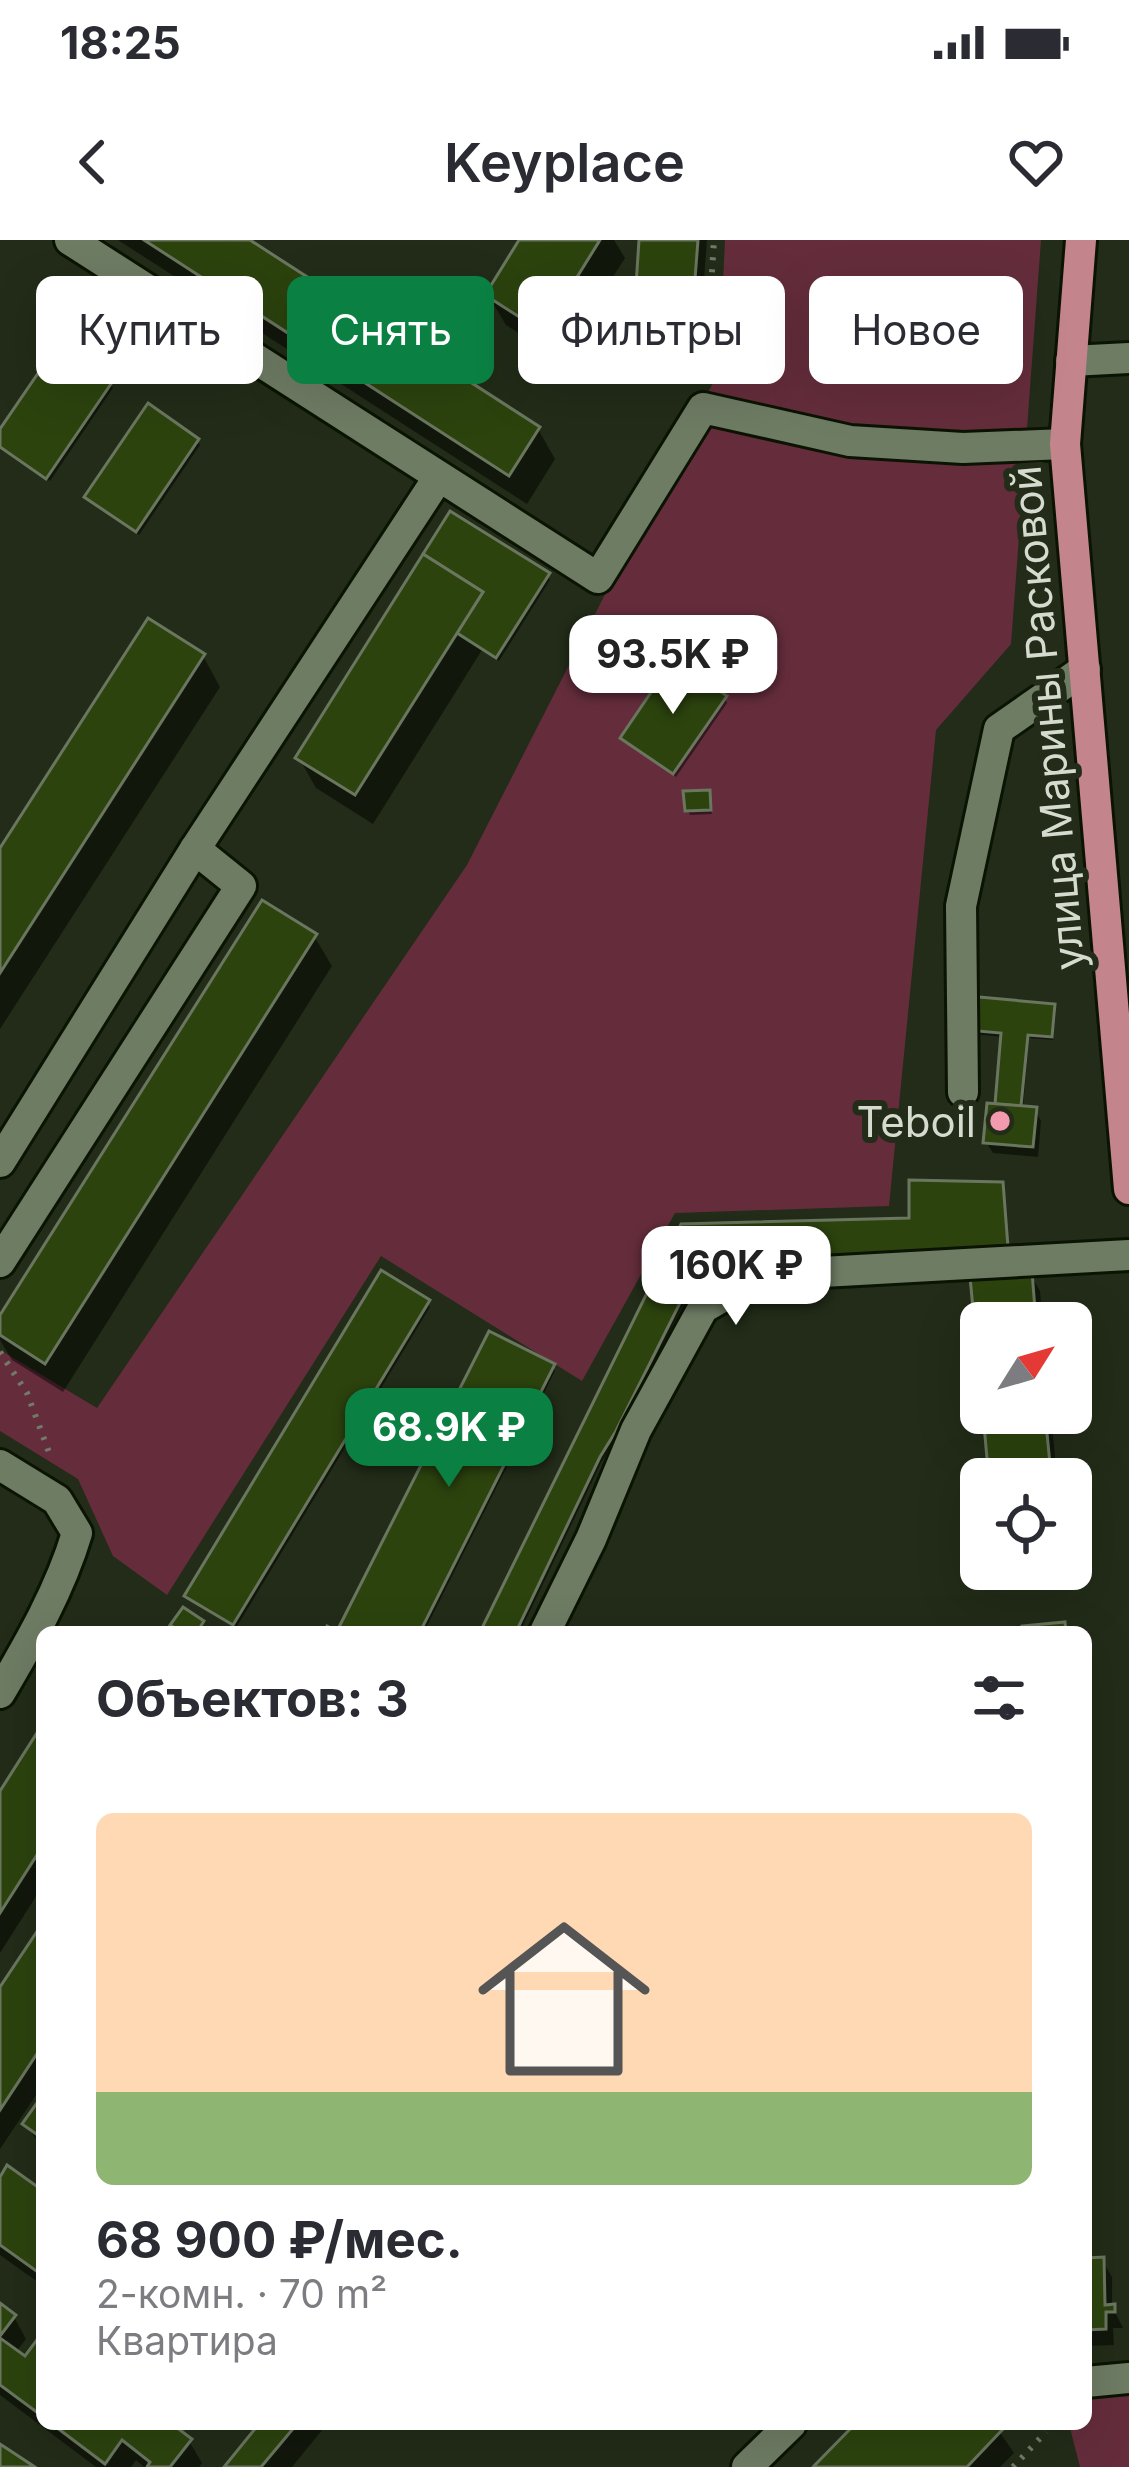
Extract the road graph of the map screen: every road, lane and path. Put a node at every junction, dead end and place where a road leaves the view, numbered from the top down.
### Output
1 (70, 240) edge
2 (714, 240) edge
3 (1081, 240) edge
4 (1129, 358) edge
5 (1072, 362) junction
6 (703, 408) junction
7 (1065, 444) junction
8 (438, 478) junction
9 (1085, 670) junction
10 (196, 849) junction
11 (963, 1092) dead end
12 (0, 1162) edge
13 (1129, 1189) edge
14 (1129, 1255) edge
15 (0, 1262) edge
16 (0, 1352) edge
17 (0, 1465) edge
18 (57, 1500) junction
19 (45, 1626) edge
20 (548, 1626) edge
21 (36, 1641) edge
22 (0, 1693) edge
23 (1129, 2378) edge
24 (1092, 2381) edge
25 (785, 2430) edge
26 (1046, 2432) dead end
27 (747, 2467) edge
28 (1013, 2467) edge

1 - 8 street
2 - 6 path
3 - 5 main road, улица Марины Расковой
4 - 5 street
5 - 7 main road, улица Марины Расковой
6 - 7 street
6 - 8 street
7 - 9 main road, улица Марины Расковой
8 - 10 street
9 - 11 street
9 - 13 main road, улица Марины Расковой
10 - 12 street
10 - 15 street
14 - 20 street
16 - 18 path
17 - 18 street
18 - 19 street
21 - 22 street
23 - 24 street
25 - 27 street
26 - 28 path

